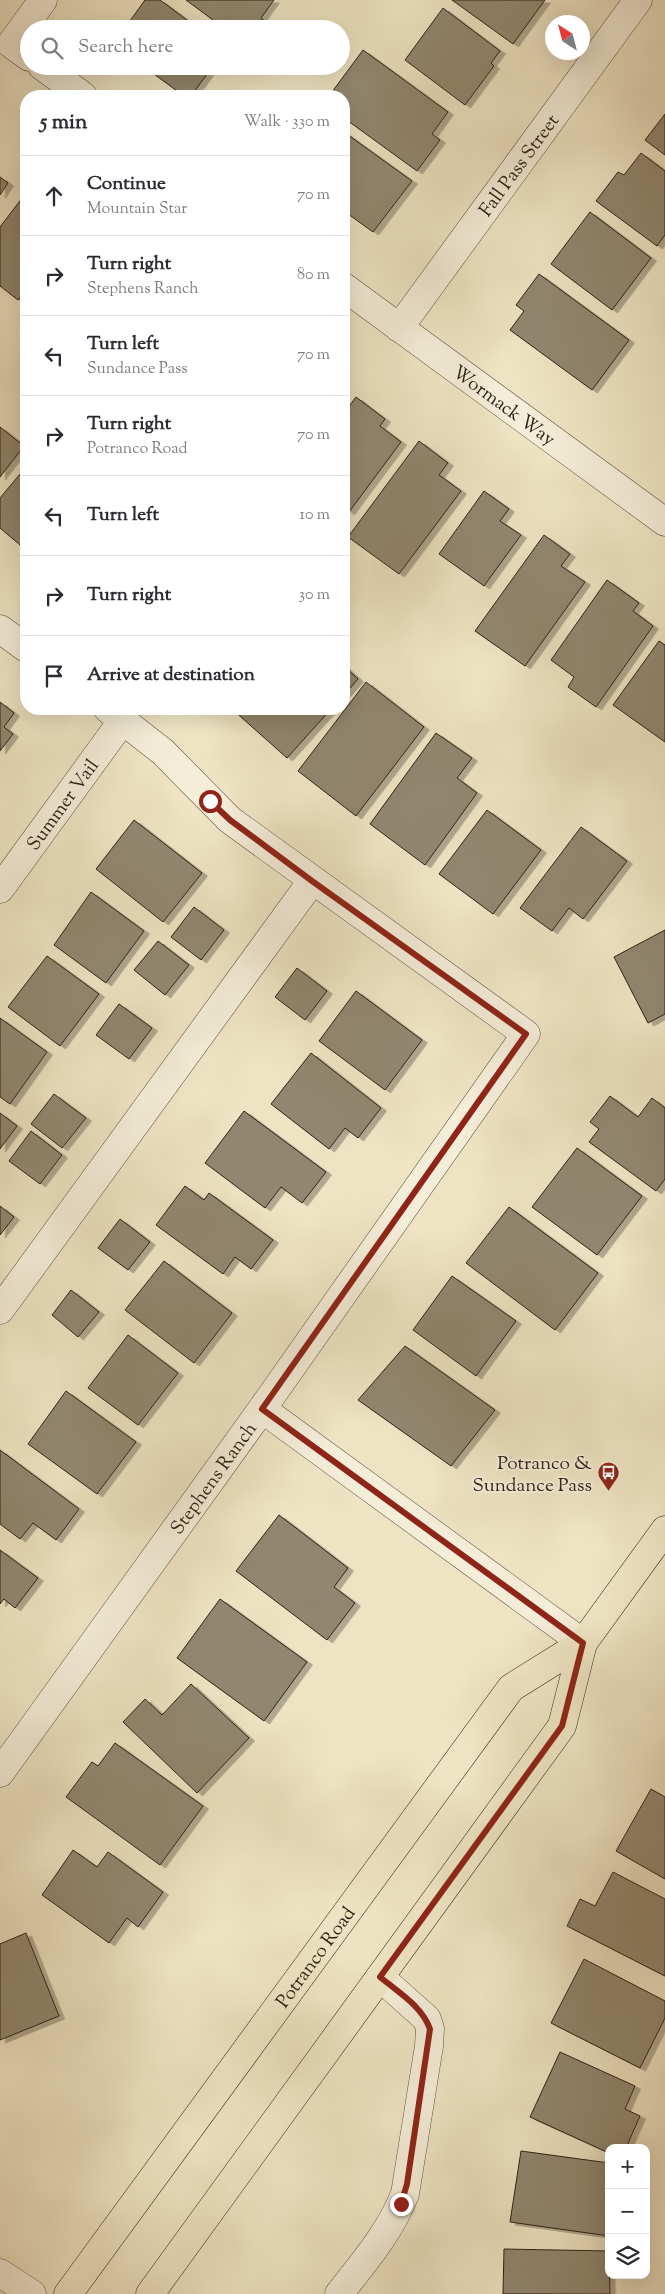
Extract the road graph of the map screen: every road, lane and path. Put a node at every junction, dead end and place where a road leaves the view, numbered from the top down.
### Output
1 (43, 0) edge
2 (638, 0) edge
3 (34, 20) edge
4 (54, 75) edge
5 (75, 90) edge
6 (350, 291) edge
7 (399, 328) junction
8 (665, 522) edge
9 (0, 629) edge
10 (20, 644) edge
11 (115, 715) edge
12 (117, 715) edge
13 (312, 881) junction
14 (0, 889) edge
15 (0, 1310) edge
16 (262, 1409) junction
17 (665, 1530) edge
18 (583, 1643) junction
19 (0, 1773) edge
20 (380, 1977) junction
21 (0, 2273) edge
22 (32, 2294) edge
23 (68, 2294) edge
24 (150, 2294) edge
25 (340, 2294) edge

1 - 3 street
2 - 7 street, Fall Pass Street
4 - 5 street
6 - 7 street, Wormack Way
7 - 8 street, Wormack Way
9 - 10 street
11 - 14 street, Summer Vail
12 - 13 street
13 - 15 street
13 - 16 street, Stephens Ranch
16 - 18 street
16 - 19 street, Stephens Ranch
17 - 18 main road, Potranco Road
18 - 20 main road, Potranco Road
18 - 23 main road, Potranco Road
20 - 24 main road, Potranco Road
20 - 25 street
21 - 22 street

